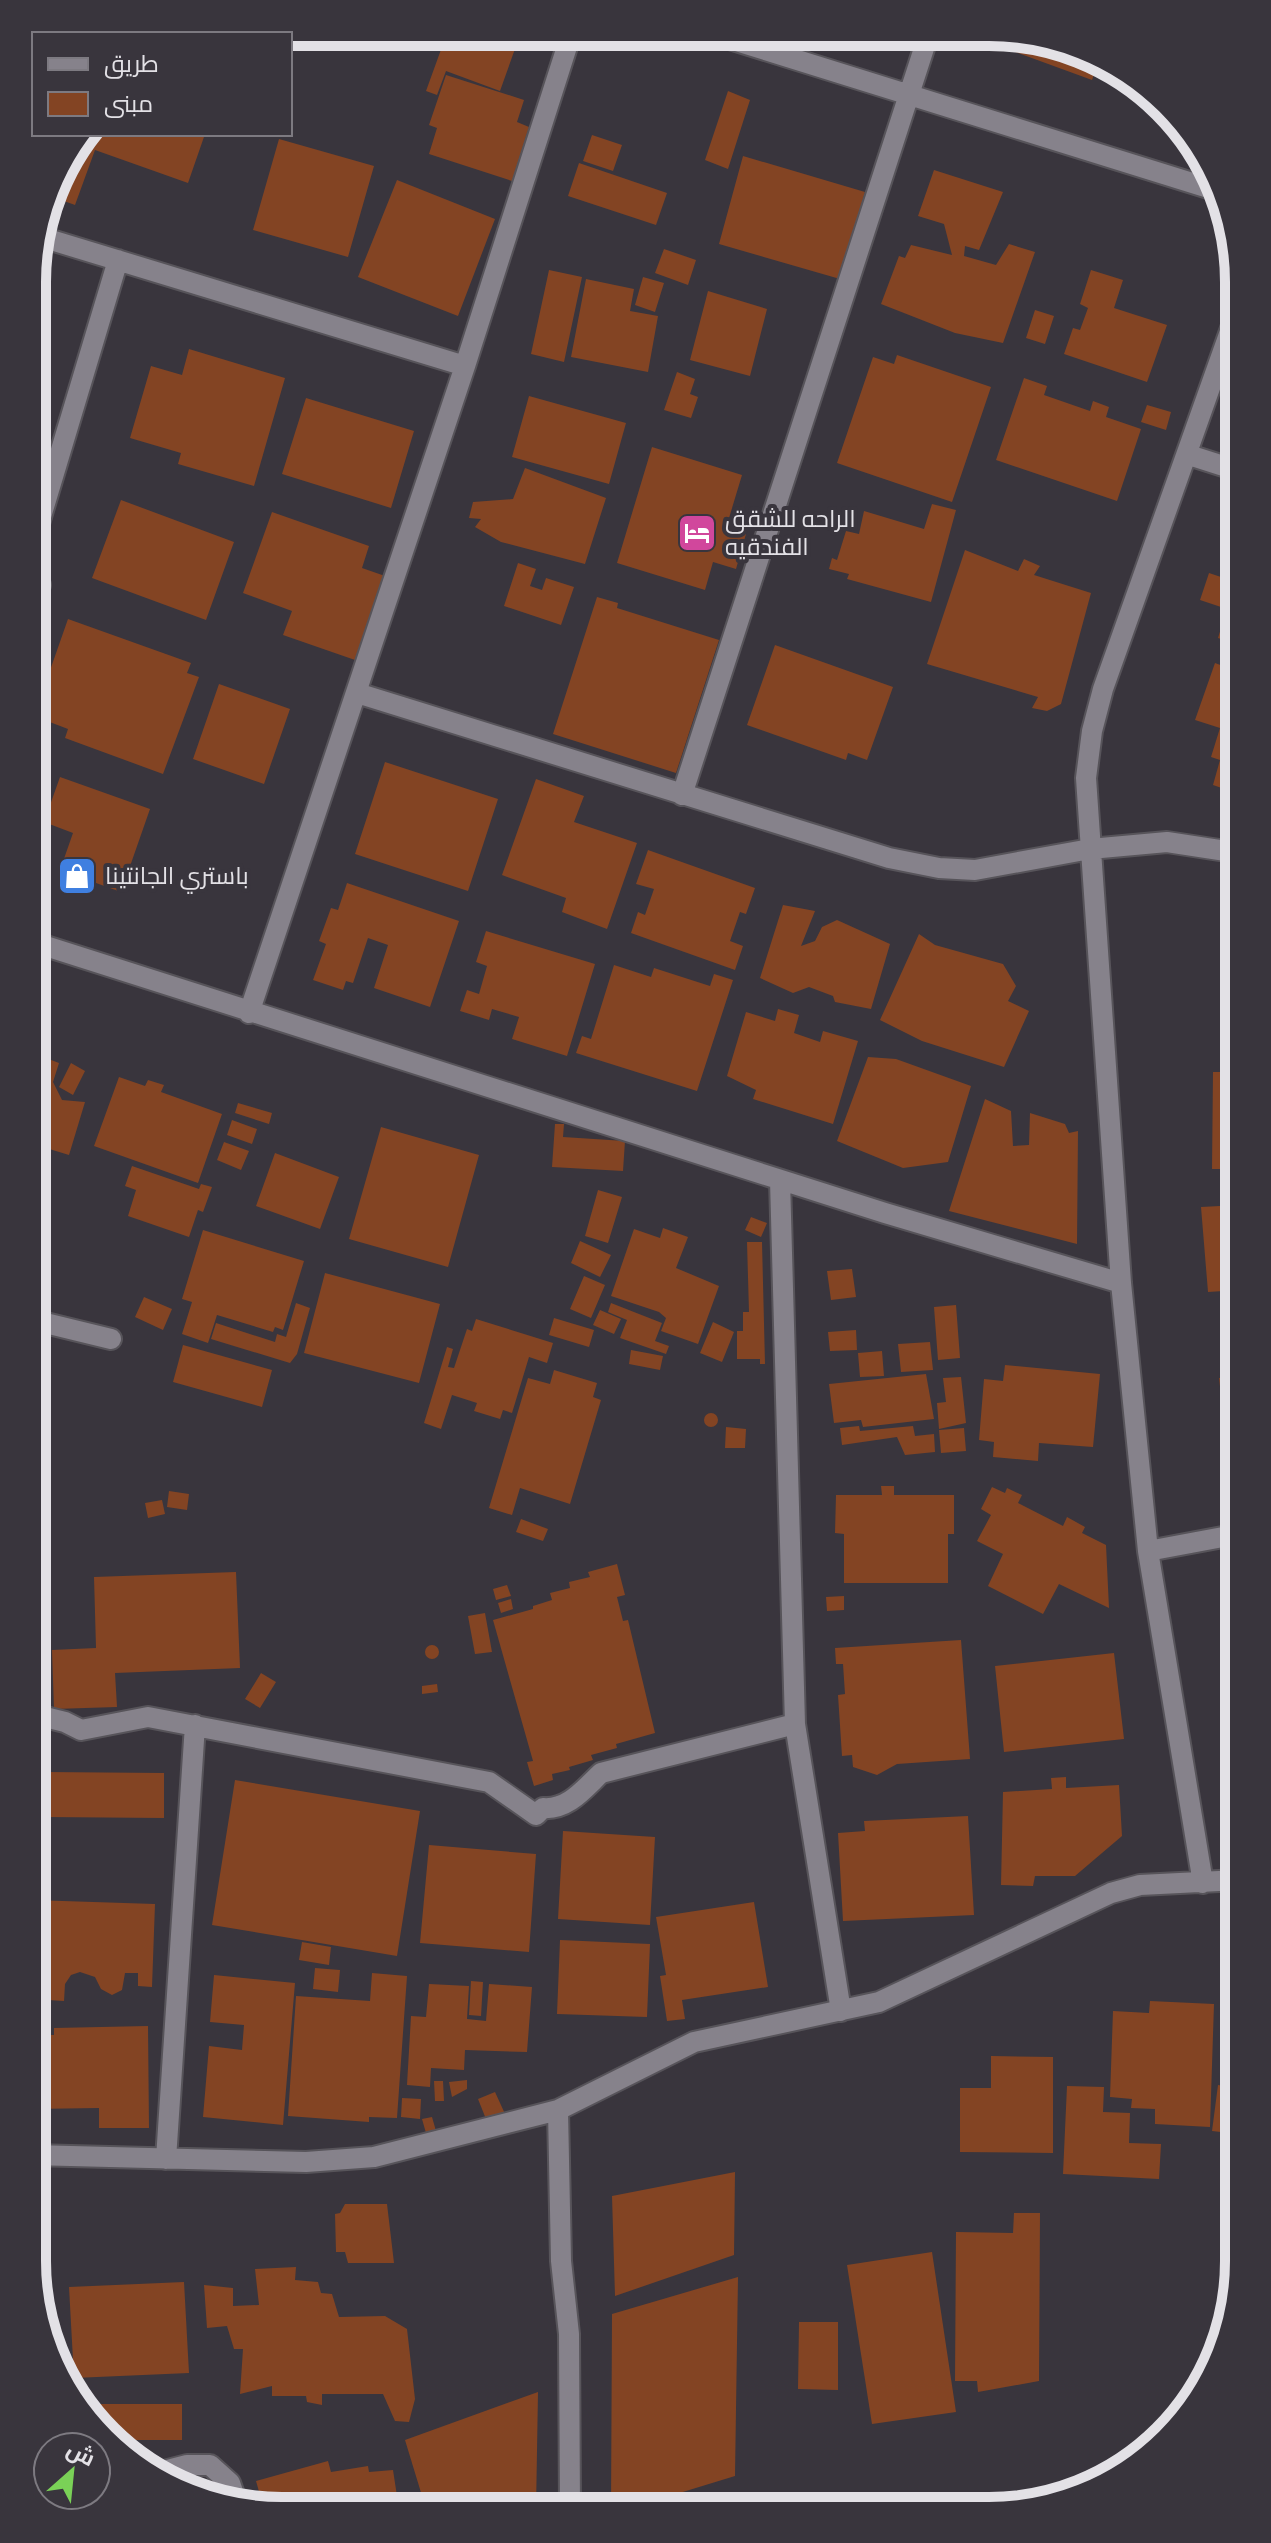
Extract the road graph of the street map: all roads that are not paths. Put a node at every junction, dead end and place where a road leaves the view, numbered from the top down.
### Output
1 (567, 46) edge
2 (751, 46) edge
3 (925, 46) edge
4 (911, 97) junction
5 (1204, 187) edge
6 (50, 240) edge
7 (118, 260) junction
8 (1225, 348) edge
9 (465, 366) junction
10 (1189, 455) junction
11 (1225, 466) edge
12 (47, 497) edge
13 (357, 693) junction
14 (682, 795) junction
15 (1090, 849) junction
16 (1225, 851) edge
17 (47, 946) edge
18 (249, 1013) junction
19 (780, 1180) junction
20 (1121, 1283) junction
21 (46, 1323) edge
22 (111, 1339) dead end
23 (1224, 1537) edge
24 (1148, 1551) junction
25 (46, 1717) edge
26 (795, 1724) junction
27 (195, 1725) junction
28 (1224, 1881) edge
29 (1203, 1883) junction
30 (841, 2011) junction
31 (558, 2110) junction
32 (46, 2155) edge
33 (166, 2159) junction
34 (172, 2469) edge
35 (233, 2491) edge
36 (570, 2497) edge

1 - 9 street
2 - 4 street
3 - 4 street
4 - 5 street
4 - 14 street
6 - 7 street
7 - 9 street
7 - 12 street
8 - 10 street
9 - 13 street
10 - 11 street
10 - 15 street
13 - 14 street
13 - 18 street
14 - 15 street
15 - 16 street
15 - 20 street
17 - 18 street
18 - 19 street
19 - 20 street
19 - 26 street
20 - 24 street
21 - 22 street
23 - 24 street
24 - 29 street
25 - 27 street
26 - 27 street
26 - 30 street
27 - 33 street
28 - 29 street
29 - 30 street
30 - 31 street
31 - 33 street
31 - 36 street
32 - 33 street
34 - 35 street

